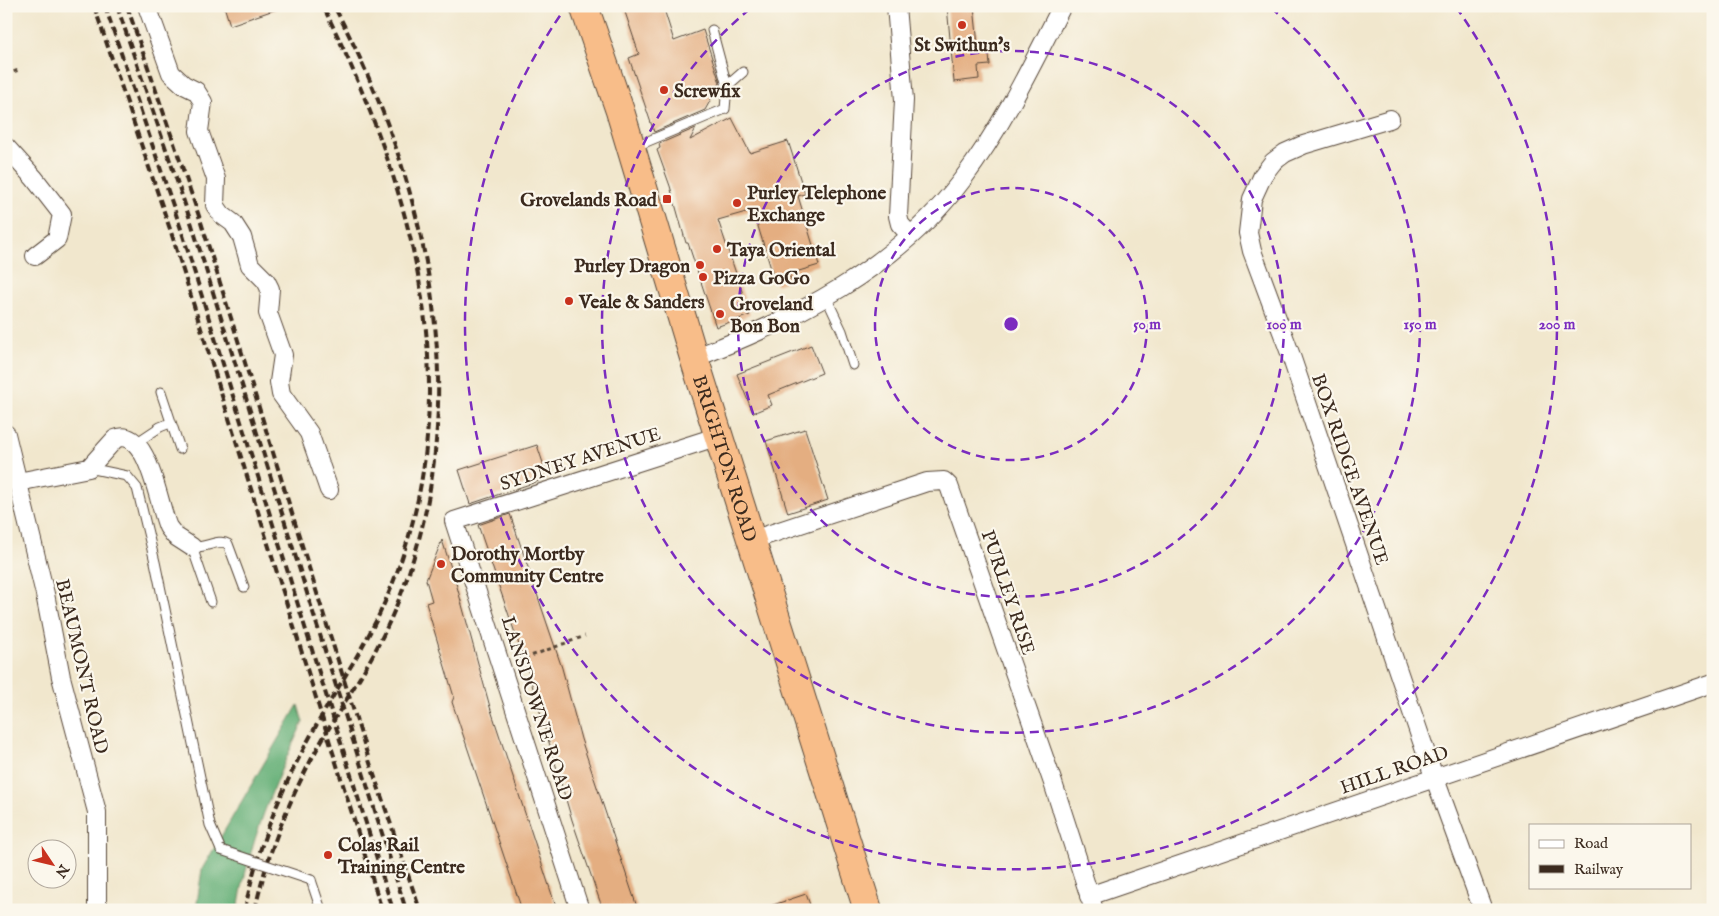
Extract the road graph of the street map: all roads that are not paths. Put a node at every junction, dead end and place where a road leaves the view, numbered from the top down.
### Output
1 (146, 6) edge
2 (584, 6) edge
3 (896, 6) edge
4 (1062, 6) edge
5 (712, 30) dead end
6 (743, 72) dead end
7 (727, 86) junction
8 (1390, 119) dead end
9 (6, 147) edge
10 (631, 148) junction
11 (910, 235) junction
12 (35, 256) dead end
13 (826, 297) junction
14 (694, 358) junction
15 (854, 365) dead end
16 (161, 392) dead end
17 (170, 423) junction
18 (6, 434) edge
19 (719, 436) junction
20 (136, 443) junction
21 (180, 449) dead end
22 (89, 468) junction
23 (18, 482) junction
24 (329, 490) dead end
25 (454, 521) joint
26 (752, 540) junction
27 (192, 547) junction
28 (244, 587) dead end
29 (211, 602) dead end
30 (1713, 683) edge
31 (1435, 778) junction
32 (1091, 903) edge
33 (97, 910) edge
34 (322, 910) edge
35 (580, 910) edge
36 (868, 910) edge
37 (1483, 910) edge

1 - 24 street
2 - 10 highway, BRIGHTON ROAD
3 - 11 street
4 - 11 street
5 - 7 lane
6 - 7 lane
7 - 10 lane
8 - 31 street, BOX RIDGE AVENUE
9 - 12 street
10 - 14 highway, BRIGHTON ROAD
11 - 13 street
13 - 14 street
13 - 15 lane
14 - 19 highway, BRIGHTON ROAD
16 - 17 lane
17 - 20 lane
17 - 21 lane
18 - 23 street, BEAUMONT ROAD
19 - 25 street, SYDNEY AVENUE
19 - 26 highway, BRIGHTON ROAD
20 - 22 street
20 - 27 street
22 - 23 street
22 - 34 lane, bridge
23 - 33 street, BEAUMONT ROAD
25 - 35 street, LANSDOWNE ROAD
26 - 32 street, PURLEY RISE
26 - 36 highway, BRIGHTON ROAD
27 - 28 lane
27 - 29 lane
30 - 31 street, HILL ROAD
31 - 32 street, HILL ROAD
31 - 37 street, BOX RIDGE AVENUE

